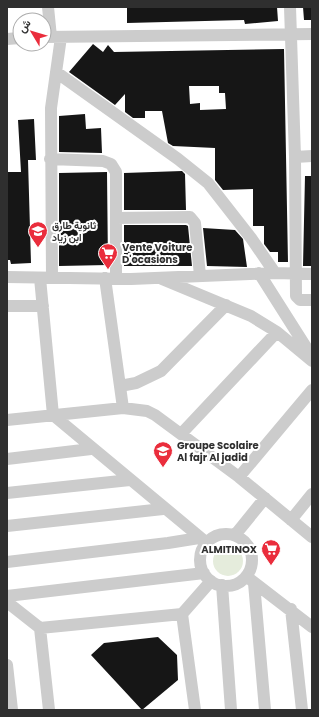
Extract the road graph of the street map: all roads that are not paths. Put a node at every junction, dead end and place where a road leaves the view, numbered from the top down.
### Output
1 (290, 7) edge
2 (292, 34) junction
3 (312, 34) edge
4 (52, 37) edge
5 (56, 72) junction
6 (312, 156) edge
7 (295, 157) junction
8 (50, 159) junction
9 (116, 218) junction
10 (259, 273) junction
11 (275, 273) junction
12 (296, 273) junction
13 (312, 274) edge
14 (200, 276) junction
15 (7, 277) edge
16 (157, 277) junction
17 (46, 278) junction
18 (111, 278) junction
19 (306, 300) edge
20 (226, 305) junction
21 (7, 306) edge
22 (43, 306) junction
23 (276, 332) junction
24 (312, 356) edge
25 (312, 361) edge
26 (120, 386) junction
27 (312, 390) edge
28 (123, 408) junction
29 (53, 415) junction
30 (8, 419) edge
31 (181, 434) junction
32 (91, 449) junction
33 (7, 459) edge
34 (239, 477) junction
35 (130, 480) junction
36 (7, 494) edge
37 (312, 494) edge
38 (265, 498) junction
39 (163, 509) junction
40 (291, 520) junction
41 (7, 526) edge
42 (235, 535) junction
43 (312, 537) edge
44 (203, 540) junction
45 (7, 562) edge
46 (212, 580) junction
47 (250, 580) junction
48 (7, 596) edge
49 (7, 602) edge
50 (291, 609) junction
51 (182, 614) junction
52 (312, 627) edge
53 (40, 628) junction
54 (7, 665) edge
55 (12, 710) edge
56 (49, 710) edge
57 (195, 710) edge
58 (231, 710) edge
59 (265, 710) edge
60 (302, 710) edge

1 - 2 street
2 - 3 street
2 - 4 street
2 - 7 street
4 - 5 street
5 - 8 street
5 - 11 street
6 - 7 street
7 - 12 street
8 - 9 street
8 - 17 street
9 - 14 street
9 - 18 street
10 - 11 street
10 - 14 street
10 - 24 street
11 - 12 street
12 - 13 street
12 - 19 street
14 - 16 street
15 - 17 street
16 - 18 street
16 - 20 street
17 - 18 street
17 - 22 street
18 - 26 street
20 - 23 street
20 - 26 street
21 - 22 street
22 - 29 street
23 - 25 street
23 - 31 street
26 - 28 street
27 - 34 street
28 - 29 street
28 - 31 street
29 - 30 street
29 - 32 street
31 - 34 street
32 - 33 street
32 - 35 street
34 - 38 street
35 - 36 street
35 - 39 street
37 - 40 street
38 - 40 street
38 - 42 street
39 - 41 street
39 - 44 street
40 - 43 street
42 - 44 street
42 - 47 street
44 - 45 street
44 - 46 street
46 - 47 street
46 - 48 street
46 - 51 street
46 - 58 street
47 - 50 street
47 - 59 street
49 - 53 street
50 - 52 street
50 - 60 street
51 - 53 street
51 - 57 street
53 - 56 street
54 - 55 street

